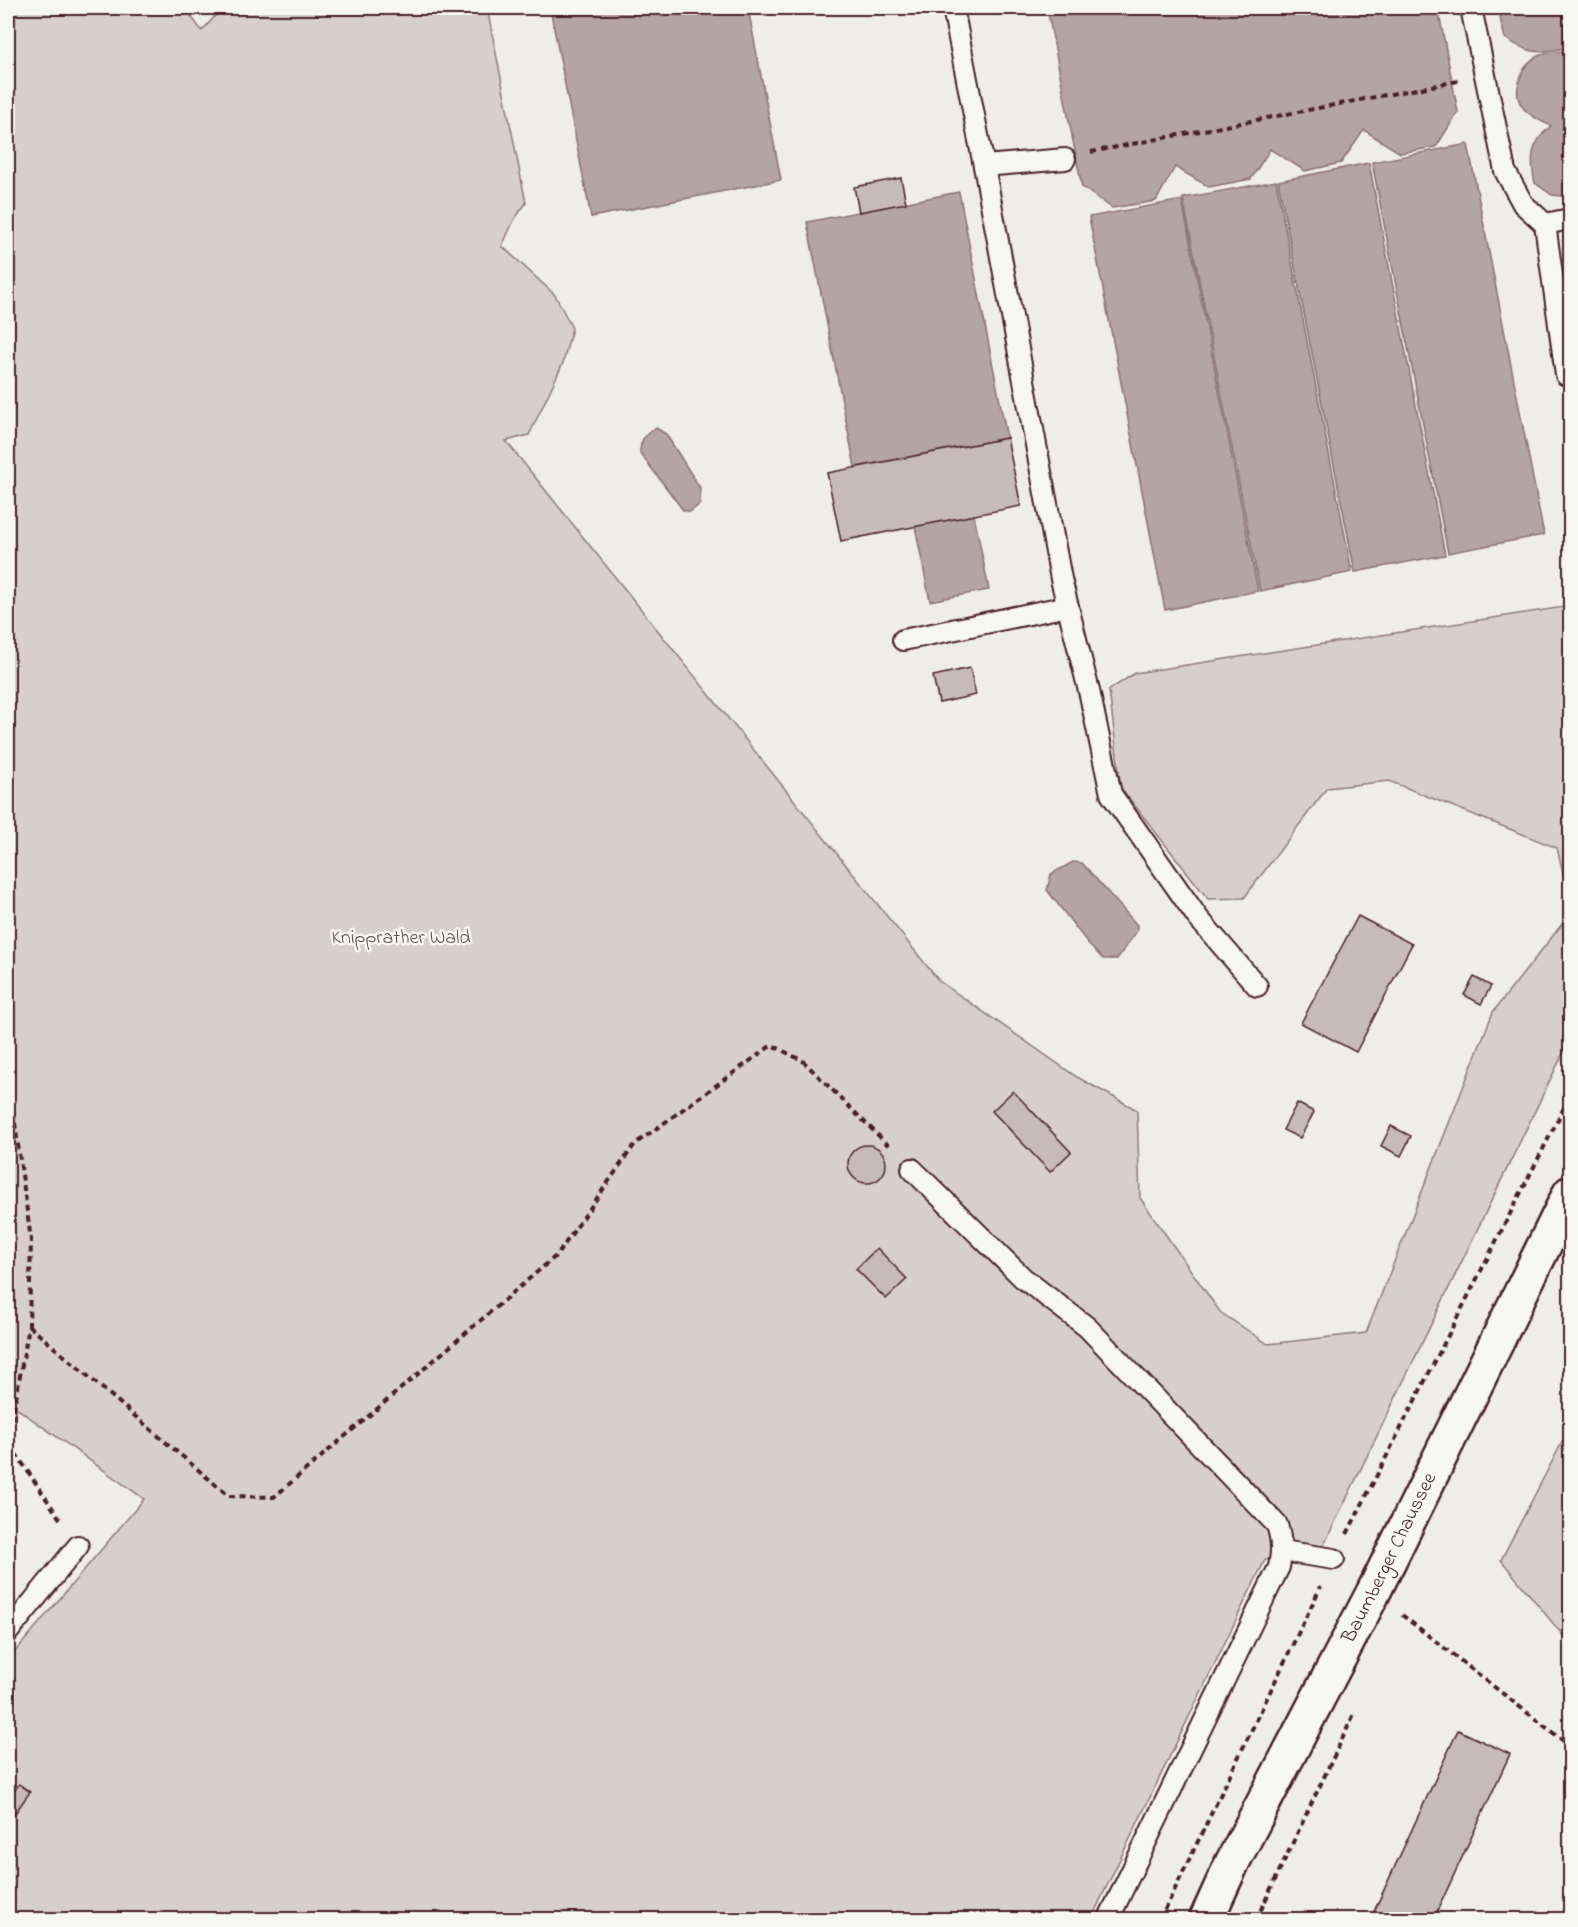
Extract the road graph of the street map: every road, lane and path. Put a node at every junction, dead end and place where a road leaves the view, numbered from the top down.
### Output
1 (953, 8) edge
2 (1471, 8) edge
3 (1455, 81) dead end
4 (1074, 156) joint
5 (984, 166) junction
6 (1570, 219) edge
7 (1545, 224) junction
8 (1566, 375) dead end
9 (1068, 606) junction
10 (903, 640) dead end
11 (1257, 987) dead end
12 (1570, 1096) edge
13 (8, 1103) edge
14 (912, 1169) joint
15 (1570, 1193) edge
16 (29, 1326) junction
17 (78, 1546) joint
18 (1282, 1551) junction
19 (1334, 1559) junction
20 (1373, 1593) junction
21 (8, 1632) edge
22 (1570, 1746) edge
23 (1108, 1920) edge
24 (1160, 1920) edge
25 (1206, 1920) edge

1 - 5 lane
2 - 7 lane
3 - 4 path
4 - 5 lane
5 - 9 lane
6 - 7 lane
7 - 8 lane
9 - 10 lane
9 - 11 lane
12 - 19 path
13 - 16 path
14 - 16 path
14 - 18 lane
15 - 20 street, Baumberger Chaussee
16 - 17 path
17 - 21 lane
18 - 19 lane
18 - 23 lane
19 - 24 path
20 - 22 path
20 - 25 street, Baumberger Chaussee

